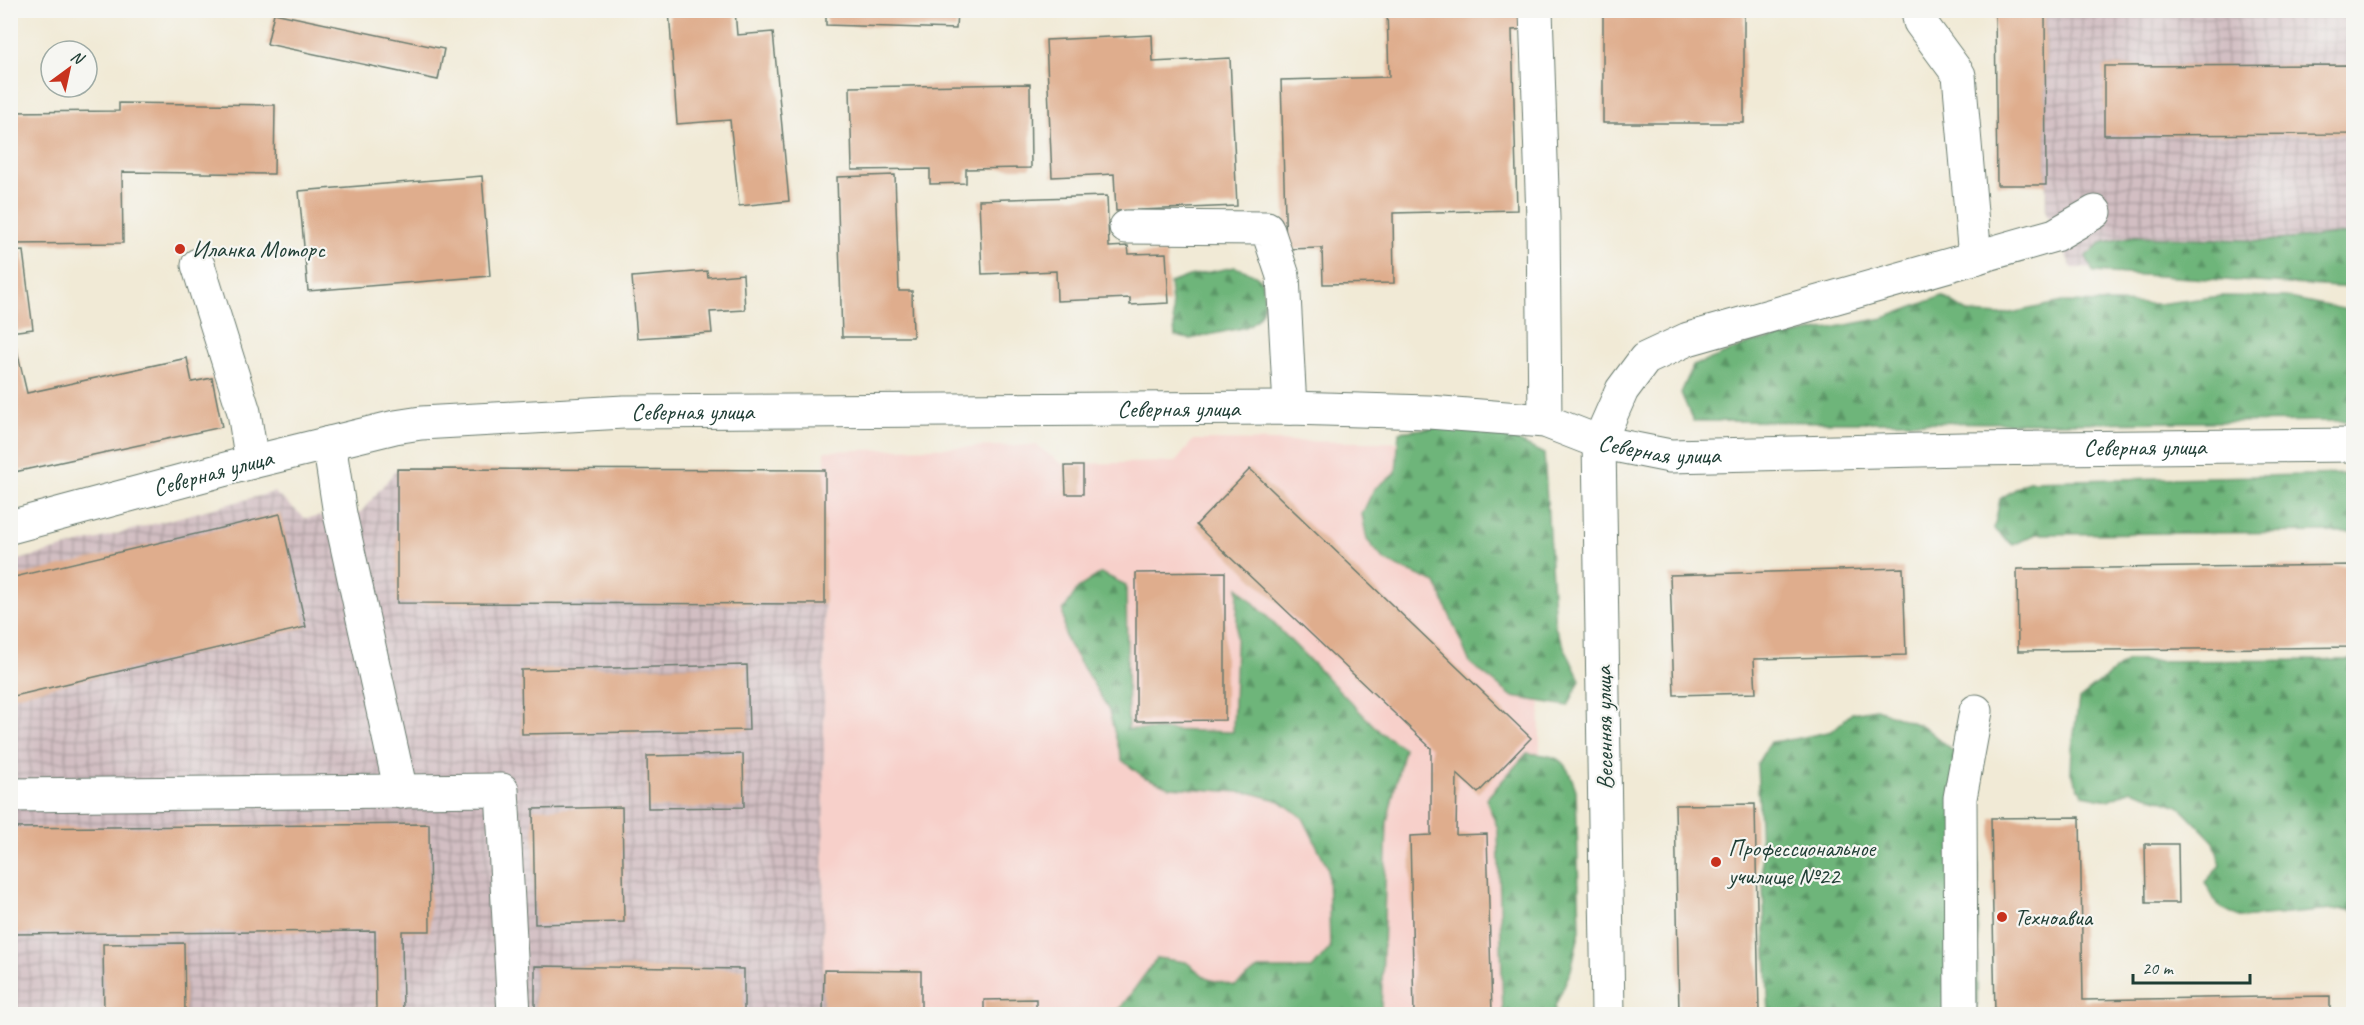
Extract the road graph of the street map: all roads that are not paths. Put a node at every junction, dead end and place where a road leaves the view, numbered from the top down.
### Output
1 (1536, 10) edge
2 (1918, 10) edge
3 (2095, 212) dead end
4 (1126, 227) dead end
5 (1975, 258) junction
6 (198, 265) dead end
7 (1290, 408) junction
8 (1545, 421) junction
9 (1599, 442) junction
10 (329, 443) junction
11 (2354, 445) edge
12 (252, 462) junction
13 (10, 527) edge
14 (1976, 711) dead end
15 (401, 792) junction
16 (10, 795) edge
17 (514, 1014) edge
18 (1608, 1014) edge
19 (1961, 1014) edge

1 - 8 street
2 - 5 street
3 - 5 street
4 - 7 street
5 - 9 street
6 - 12 street
7 - 8 street, Северная улица
7 - 10 street, Северная улица
8 - 9 street, Северная улица
9 - 11 street, Северная улица
9 - 18 street, Весенняя улица
10 - 12 street, Северная улица
10 - 15 street
12 - 13 street, Северная улица
14 - 19 street
15 - 16 street
15 - 17 street

